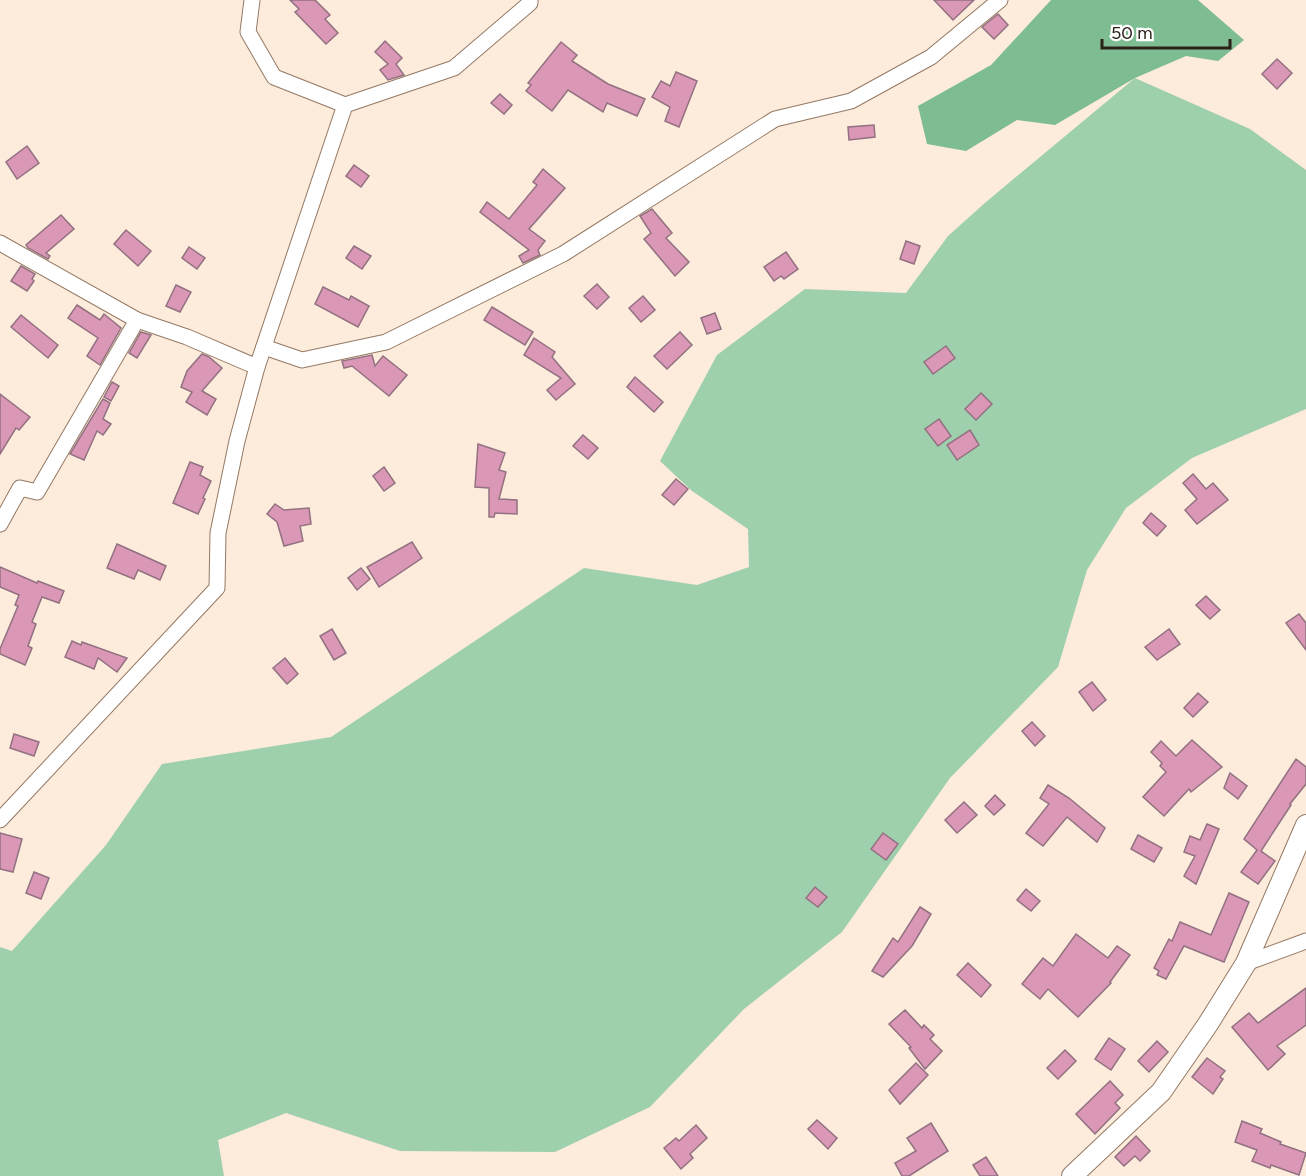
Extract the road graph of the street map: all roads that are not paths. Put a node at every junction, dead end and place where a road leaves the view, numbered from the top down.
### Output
1 (252, 0) edge
2 (530, 0) edge
3 (1000, 0) edge
4 (345, 105) junction
5 (0, 238) edge
6 (5, 246) edge
7 (138, 321) junction
8 (264, 347) junction
9 (257, 367) junction
10 (0, 524) edge
11 (0, 820) edge
12 (1306, 825) edge
13 (1306, 941) edge
14 (1245, 963) junction
15 (1072, 1176) edge

1 - 4 street
2 - 4 street
3 - 8 street
4 - 8 street
5 - 6 street
6 - 7 street
7 - 9 street
7 - 10 street
8 - 9 street
9 - 11 street
12 - 14 street
13 - 14 street
14 - 15 street

